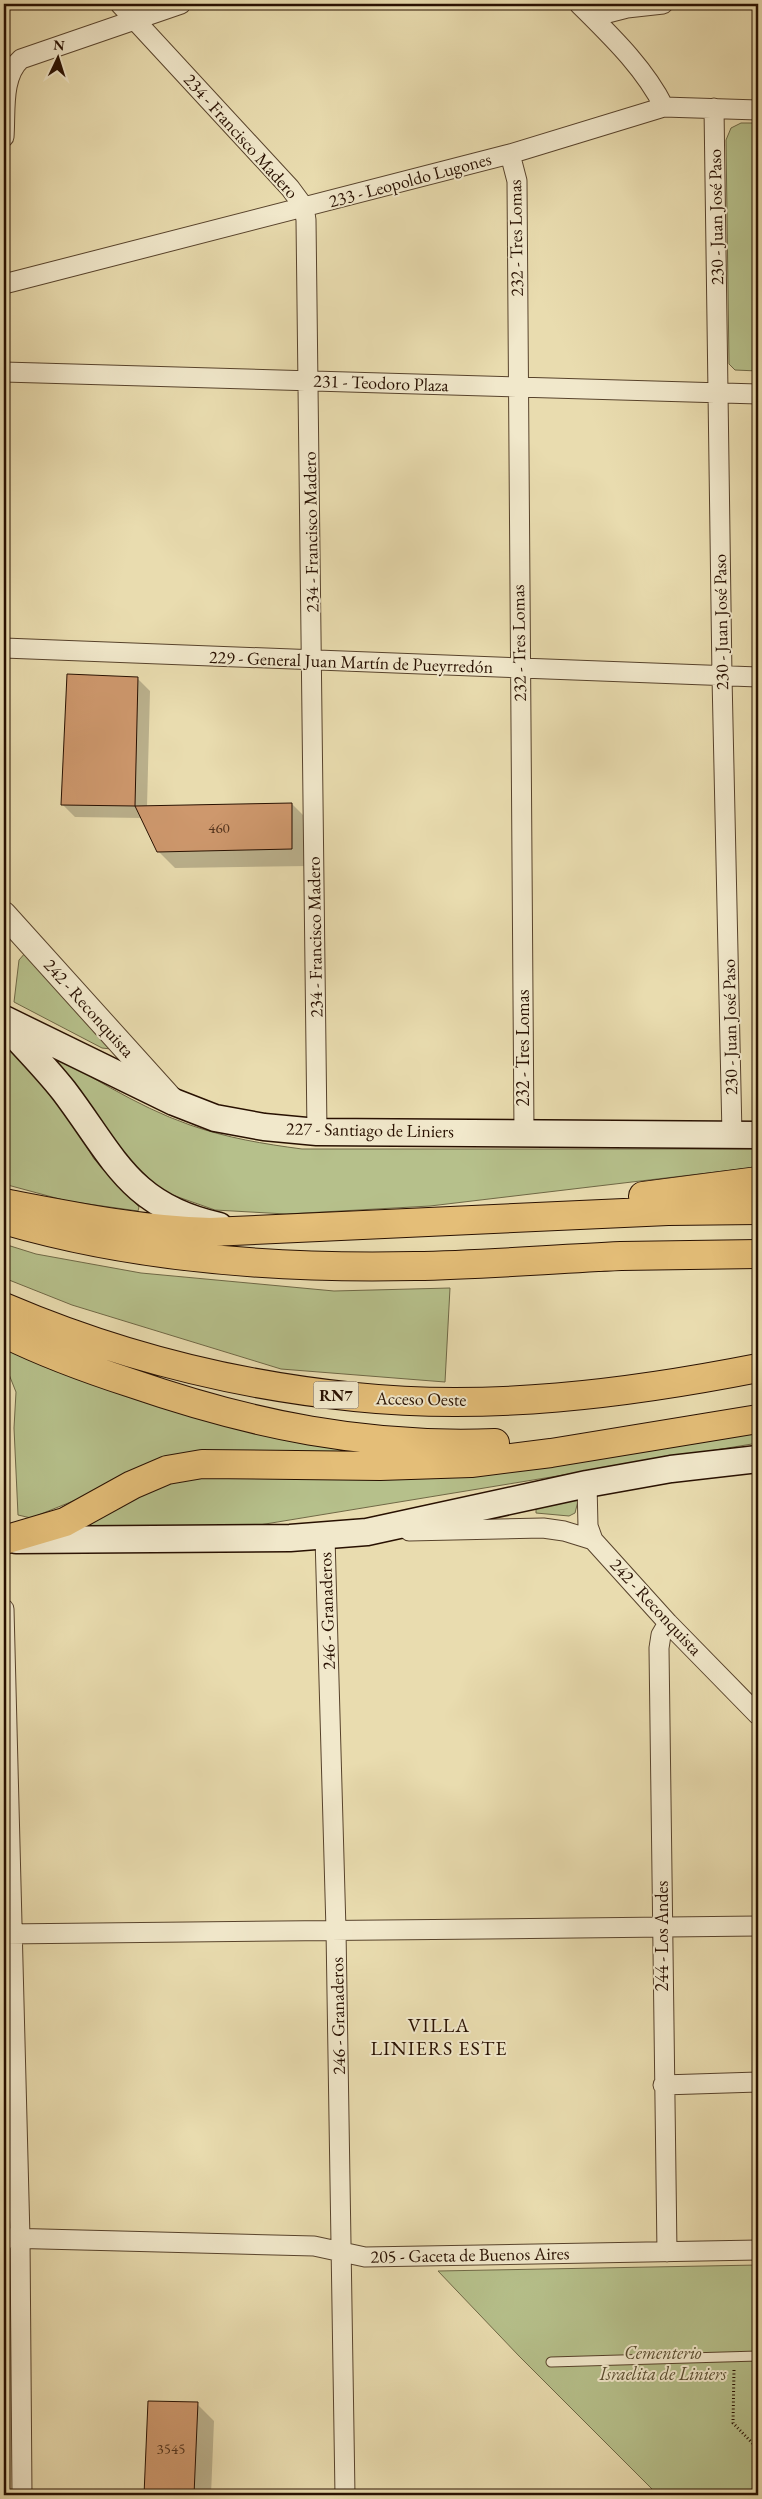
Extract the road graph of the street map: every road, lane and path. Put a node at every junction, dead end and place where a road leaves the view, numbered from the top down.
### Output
1 (120, 4) edge
2 (181, 4) edge
3 (663, 4) edge
4 (586, 10) edge
5 (135, 20) junction
6 (664, 107) junction
7 (714, 108) junction
8 (758, 110) edge
9 (4, 137) edge
10 (510, 154) junction
11 (304, 207) junction
12 (4, 284) edge
13 (4, 372) edge
14 (308, 381) junction
15 (517, 387) junction
16 (719, 393) junction
17 (758, 394) edge
18 (4, 648) edge
19 (313, 661) junction
20 (520, 669) junction
21 (722, 676) junction
22 (758, 677) edge
23 (6, 924) edge
24 (4, 1019) edge
25 (4, 1024) edge
26 (174, 1102) junction
27 (317, 1132) junction
28 (524, 1132) junction
29 (732, 1135) junction
30 (758, 1135) edge
31 (758, 1181) edge
32 (4, 1202) edge
33 (758, 1210) edge
34 (4, 1220) edge
35 (426, 1222) junction
36 (244, 1231) junction
37 (758, 1254) edge
38 (4, 1307) edge
39 (4, 1333) edge
40 (758, 1368) edge
41 (758, 1419) edge
42 (630, 1439) junction
43 (758, 1459) edge
44 (587, 1484) junction
45 (366, 1532) junction
46 (325, 1537) junction
47 (4, 1540) edge
48 (593, 1540) junction
49 (4, 1609) edge
50 (668, 1623) junction
51 (757, 1713) edge
52 (758, 1926) edge
53 (662, 1928) junction
54 (336, 1930) junction
55 (8, 1934) edge
56 (758, 2082) edge
57 (663, 2085) junction
58 (12, 2238) edge
59 (758, 2250) edge
60 (341, 2252) junction
61 (667, 2252) junction
62 (758, 2356) edge
63 (734, 2357) junction
64 (551, 2362) dead end
65 (758, 2450) edge
66 (22, 2495) edge
67 (345, 2495) edge

1 - 5 street, 234 - Francisco Madero
2 - 5 street
3 - 4 street
4 - 6 street
5 - 9 street
5 - 11 street, 234 - Francisco Madero
6 - 7 street, 233 - Leopoldo Lugones
6 - 10 street, 233 - Leopoldo Lugones
7 - 8 street, 233 - Leopoldo Lugones
7 - 16 street, 230 - Juan José Paso
10 - 11 street, 233 - Leopoldo Lugones
10 - 15 street, 232 - Tres Lomas
11 - 12 street, 233 - Leopoldo Lugones
11 - 14 street, 234 - Francisco Madero
13 - 14 street, 231 - Teodoro Plaza
14 - 15 street, 231 - Teodoro Plaza
14 - 19 street, 234 - Francisco Madero
15 - 16 street, 231 - Teodoro Plaza
15 - 20 street, 232 - Tres Lomas
16 - 17 street, 231 - Teodoro Plaza
16 - 21 street, 230 - Juan José Paso
18 - 19 street, 229 - General Juan Martín de Pueyrredón
19 - 20 street, 229 - General Juan Martín de Pueyrredón
19 - 27 street, 234 - Francisco Madero
20 - 21 street, 229 - General Juan Martín de Pueyrredón
20 - 28 street, 232 - Tres Lomas
21 - 22 street, 229 - General Juan Martín de Pueyrredón
21 - 29 street, 230 - Juan José Paso
23 - 26 street, 242 - Reconquista
24 - 26 main road, 227 - Santiago de Liniers
25 - 36 main road
26 - 27 main road, 227 - Santiago de Liniers
27 - 28 main road, 227 - Santiago de Liniers
28 - 29 main road, 227 - Santiago de Liniers
29 - 30 main road, 227 - Santiago de Liniers
31 - 35 highway
32 - 36 highway
33 - 35 highway
34 - 37 highway
35 - 36 highway
38 - 40 highway, Acceso Oeste / RN7
39 - 42 highway
41 - 42 highway
42 - 47 highway
43 - 44 main road
44 - 45 main road
44 - 48 street, 242 - Reconquista
45 - 46 main road
45 - 48 street
46 - 47 main road
46 - 54 street, 246 - Granaderos
48 - 50 street, 242 - Reconquista
49 - 55 street
50 - 51 street, 242 - Reconquista
50 - 53 street, 244 - Los Andes
52 - 53 street
53 - 54 street
53 - 57 street, 244 - Los Andes
54 - 55 street
54 - 60 street, 246 - Granaderos
55 - 58 street
56 - 57 street
57 - 61 street, 244 - Los Andes
58 - 60 street, 205 - Gaceta de Buenos Aires
58 - 66 street
59 - 61 street, 205 - Gaceta de Buenos Aires
60 - 61 street, 205 - Gaceta de Buenos Aires
60 - 67 street, 246 - Granaderos
62 - 63 lane
63 - 64 lane
63 - 65 path

